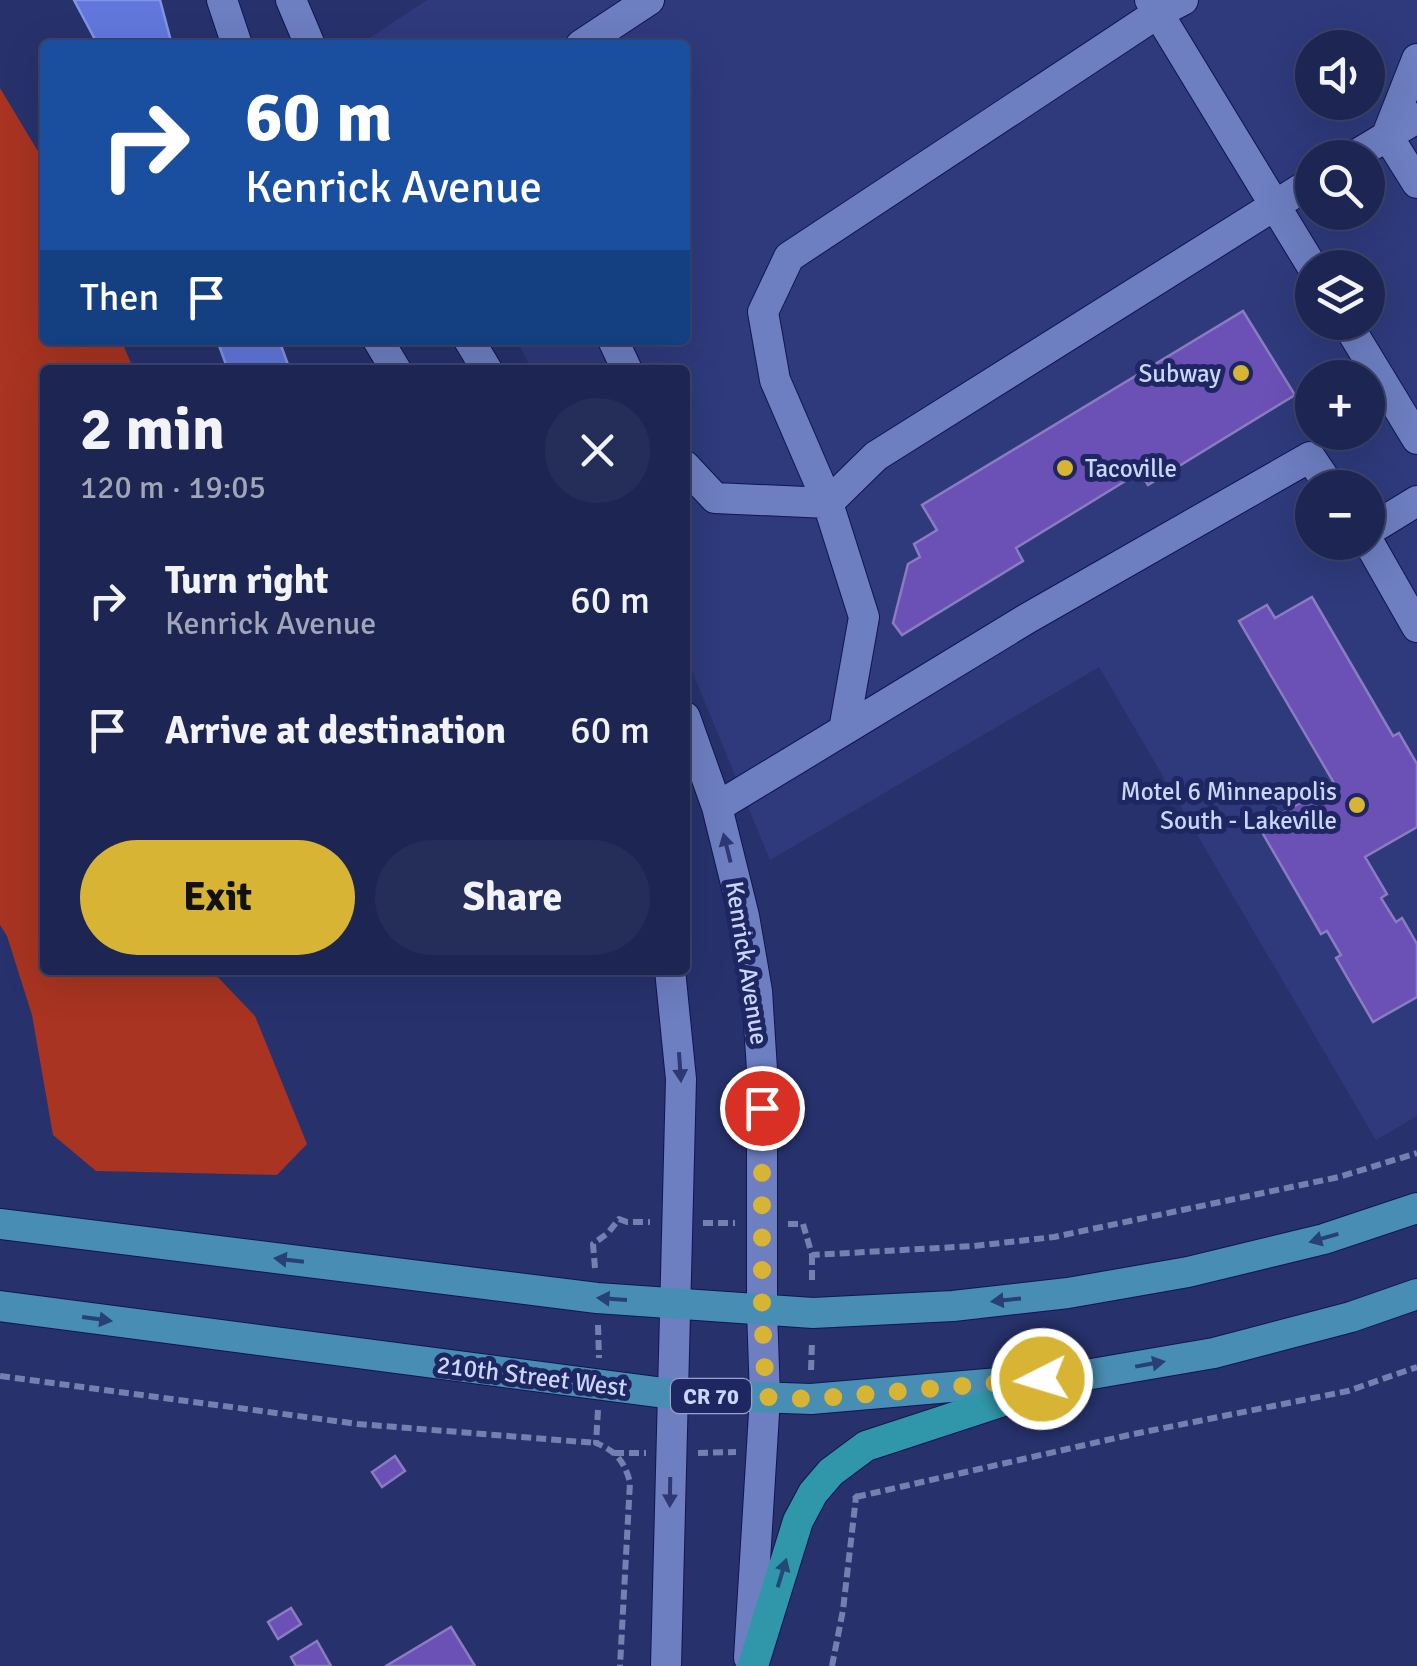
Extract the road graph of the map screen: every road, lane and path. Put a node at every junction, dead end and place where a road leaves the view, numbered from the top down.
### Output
1 (222, 0) edge
2 (291, 0) edge
3 (649, 0) edge
4 (1164, 4) edge
5 (234, 40) edge
6 (308, 40) edge
7 (589, 40) edge
8 (1417, 59) edge
9 (1417, 118) edge
10 (1388, 135) junction
11 (1380, 140) edge
12 (1417, 183) edge
13 (1295, 192) edge
14 (1274, 205) junction
15 (1301, 250) edge
16 (1357, 340) edge
17 (1417, 440) edge
18 (1319, 470) edge
19 (690, 471) edge
20 (1417, 501) edge
21 (828, 503) junction
22 (1385, 520) edge
23 (1379, 560) edge
24 (1417, 627) edge
25 (844, 730) junction
26 (690, 731) edge
27 (717, 807) junction
28 (670, 975) edge
29 (1417, 1208) edge
30 (0, 1224) edge
31 (1417, 1294) edge
32 (674, 1303) junction
33 (0, 1306) edge
34 (762, 1310) junction
35 (1417, 1367) edge
36 (0, 1376) edge
37 (1080, 1376) junction
38 (672, 1394) junction
39 (766, 1397) junction
40 (596, 1443) dead end
41 (762, 1452) junction
42 (614, 1453) dead end
43 (671, 1453) junction
44 (856, 1497) dead end
45 (666, 1666) edge
46 (751, 1666) edge

1 - 5 street
2 - 6 street
3 - 7 street
4 - 14 street
4 - 21 street
8 - 10 street
9 - 10 street
10 - 11 street
10 - 12 street
13 - 14 street
14 - 15 street
14 - 21 street
16 - 17 street
18 - 25 street
19 - 21 street
20 - 22 street
21 - 25 street
23 - 24 street
25 - 27 street
26 - 27 street, Kenrick Avenue
34 -> 27 street, Kenrick Avenue
28 -> 32 street
29 -> 34 main road
32 -> 30 main road
37 -> 31 main road, 210th Street West / CR 70
32 - 34 main road
32 - 38 street
33 -> 38 main road, 210th Street West / CR 70
34 - 39 street, Kenrick Avenue
35 - 44 path
36 - 40 path
37 - 39 main road, 210th Street West / CR 70
46 -> 37 highway
38 - 39 main road, 210th Street West / CR 70
38 - 43 street
39 - 41 street, Kenrick Avenue
41 - 43 path
41 - 46 street, Kenrick Avenue
42 - 43 path
43 -> 45 street

